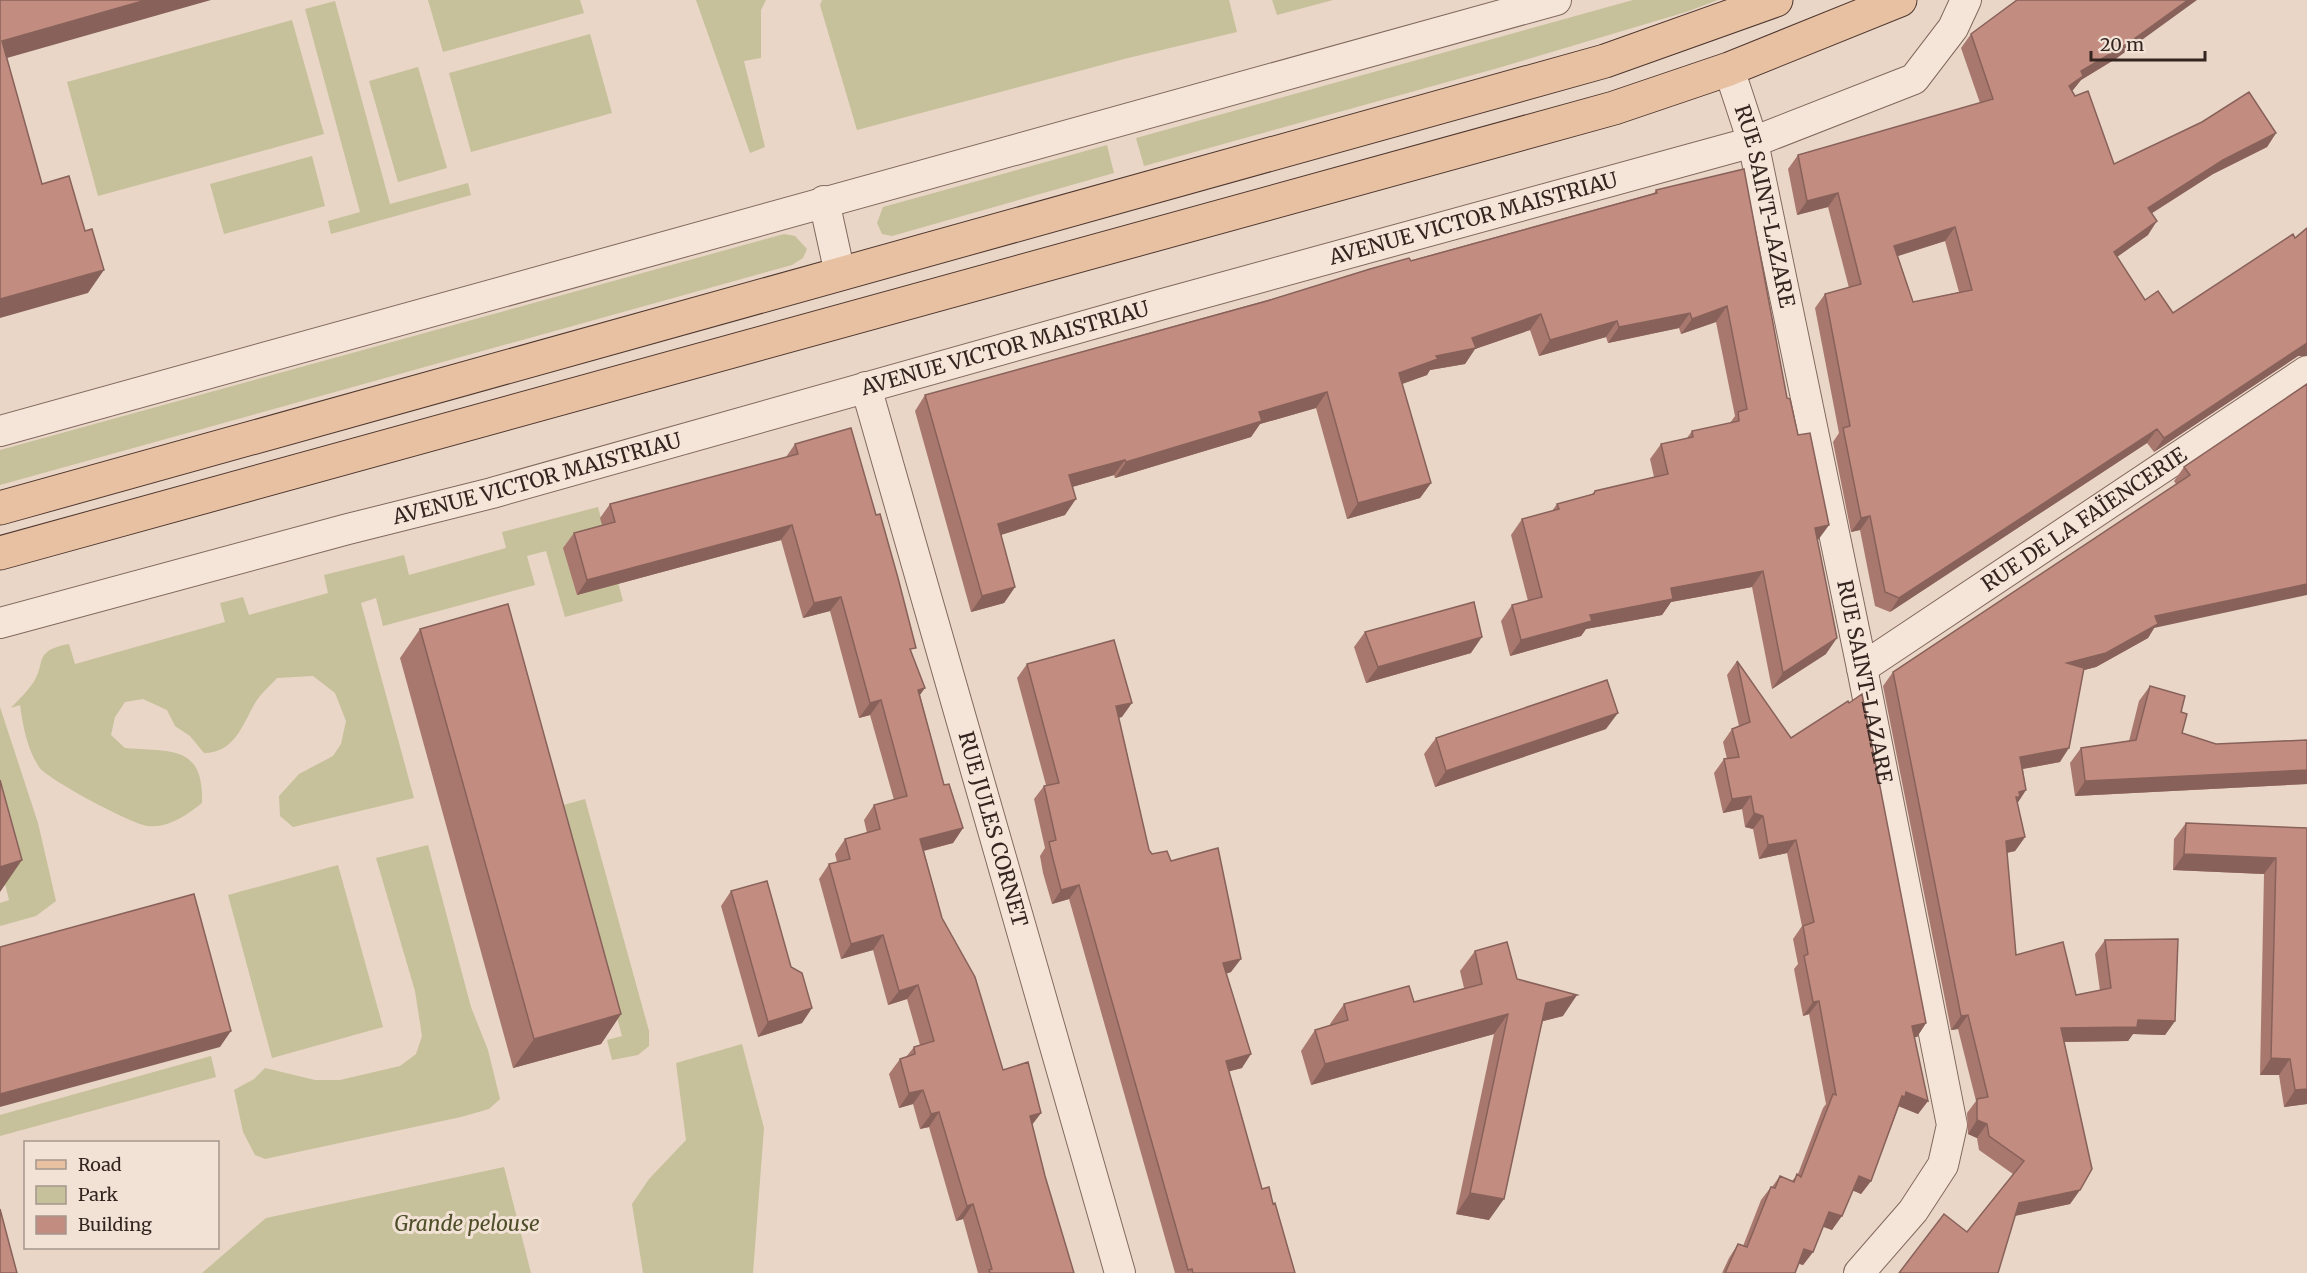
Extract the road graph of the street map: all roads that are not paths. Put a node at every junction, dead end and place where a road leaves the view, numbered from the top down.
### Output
1 (1556, 0) edge
2 (1776, 0) edge
3 (1900, 0) edge
4 (1966, 0) edge
5 (1729, 69) junction
6 (1753, 142) junction
7 (824, 201) junction
8 (840, 274) junction
9 (2307, 371) edge
10 (866, 387) junction
11 (0, 431) edge
12 (0, 508) edge
13 (0, 553) edge
14 (0, 623) edge
15 (1862, 668) junction
16 (1120, 1273) edge
17 (1859, 1273) edge

1 - 7 street
2 - 8 main road
3 - 5 main road
4 - 6 street, AVENUE VICTOR MAISTRIAU
5 - 6 street, RUE SAINT-LAZARE
5 - 13 main road
6 - 10 street, AVENUE VICTOR MAISTRIAU
6 - 15 street, RUE SAINT-LAZARE
7 - 8 street
7 - 11 street
8 - 12 main road
9 - 15 street, RUE DE LA FAÏENCERIE
10 - 14 street, AVENUE VICTOR MAISTRIAU
10 - 16 street, RUE JULES CORNET
15 - 17 street, RUE SAINT-LAZARE

